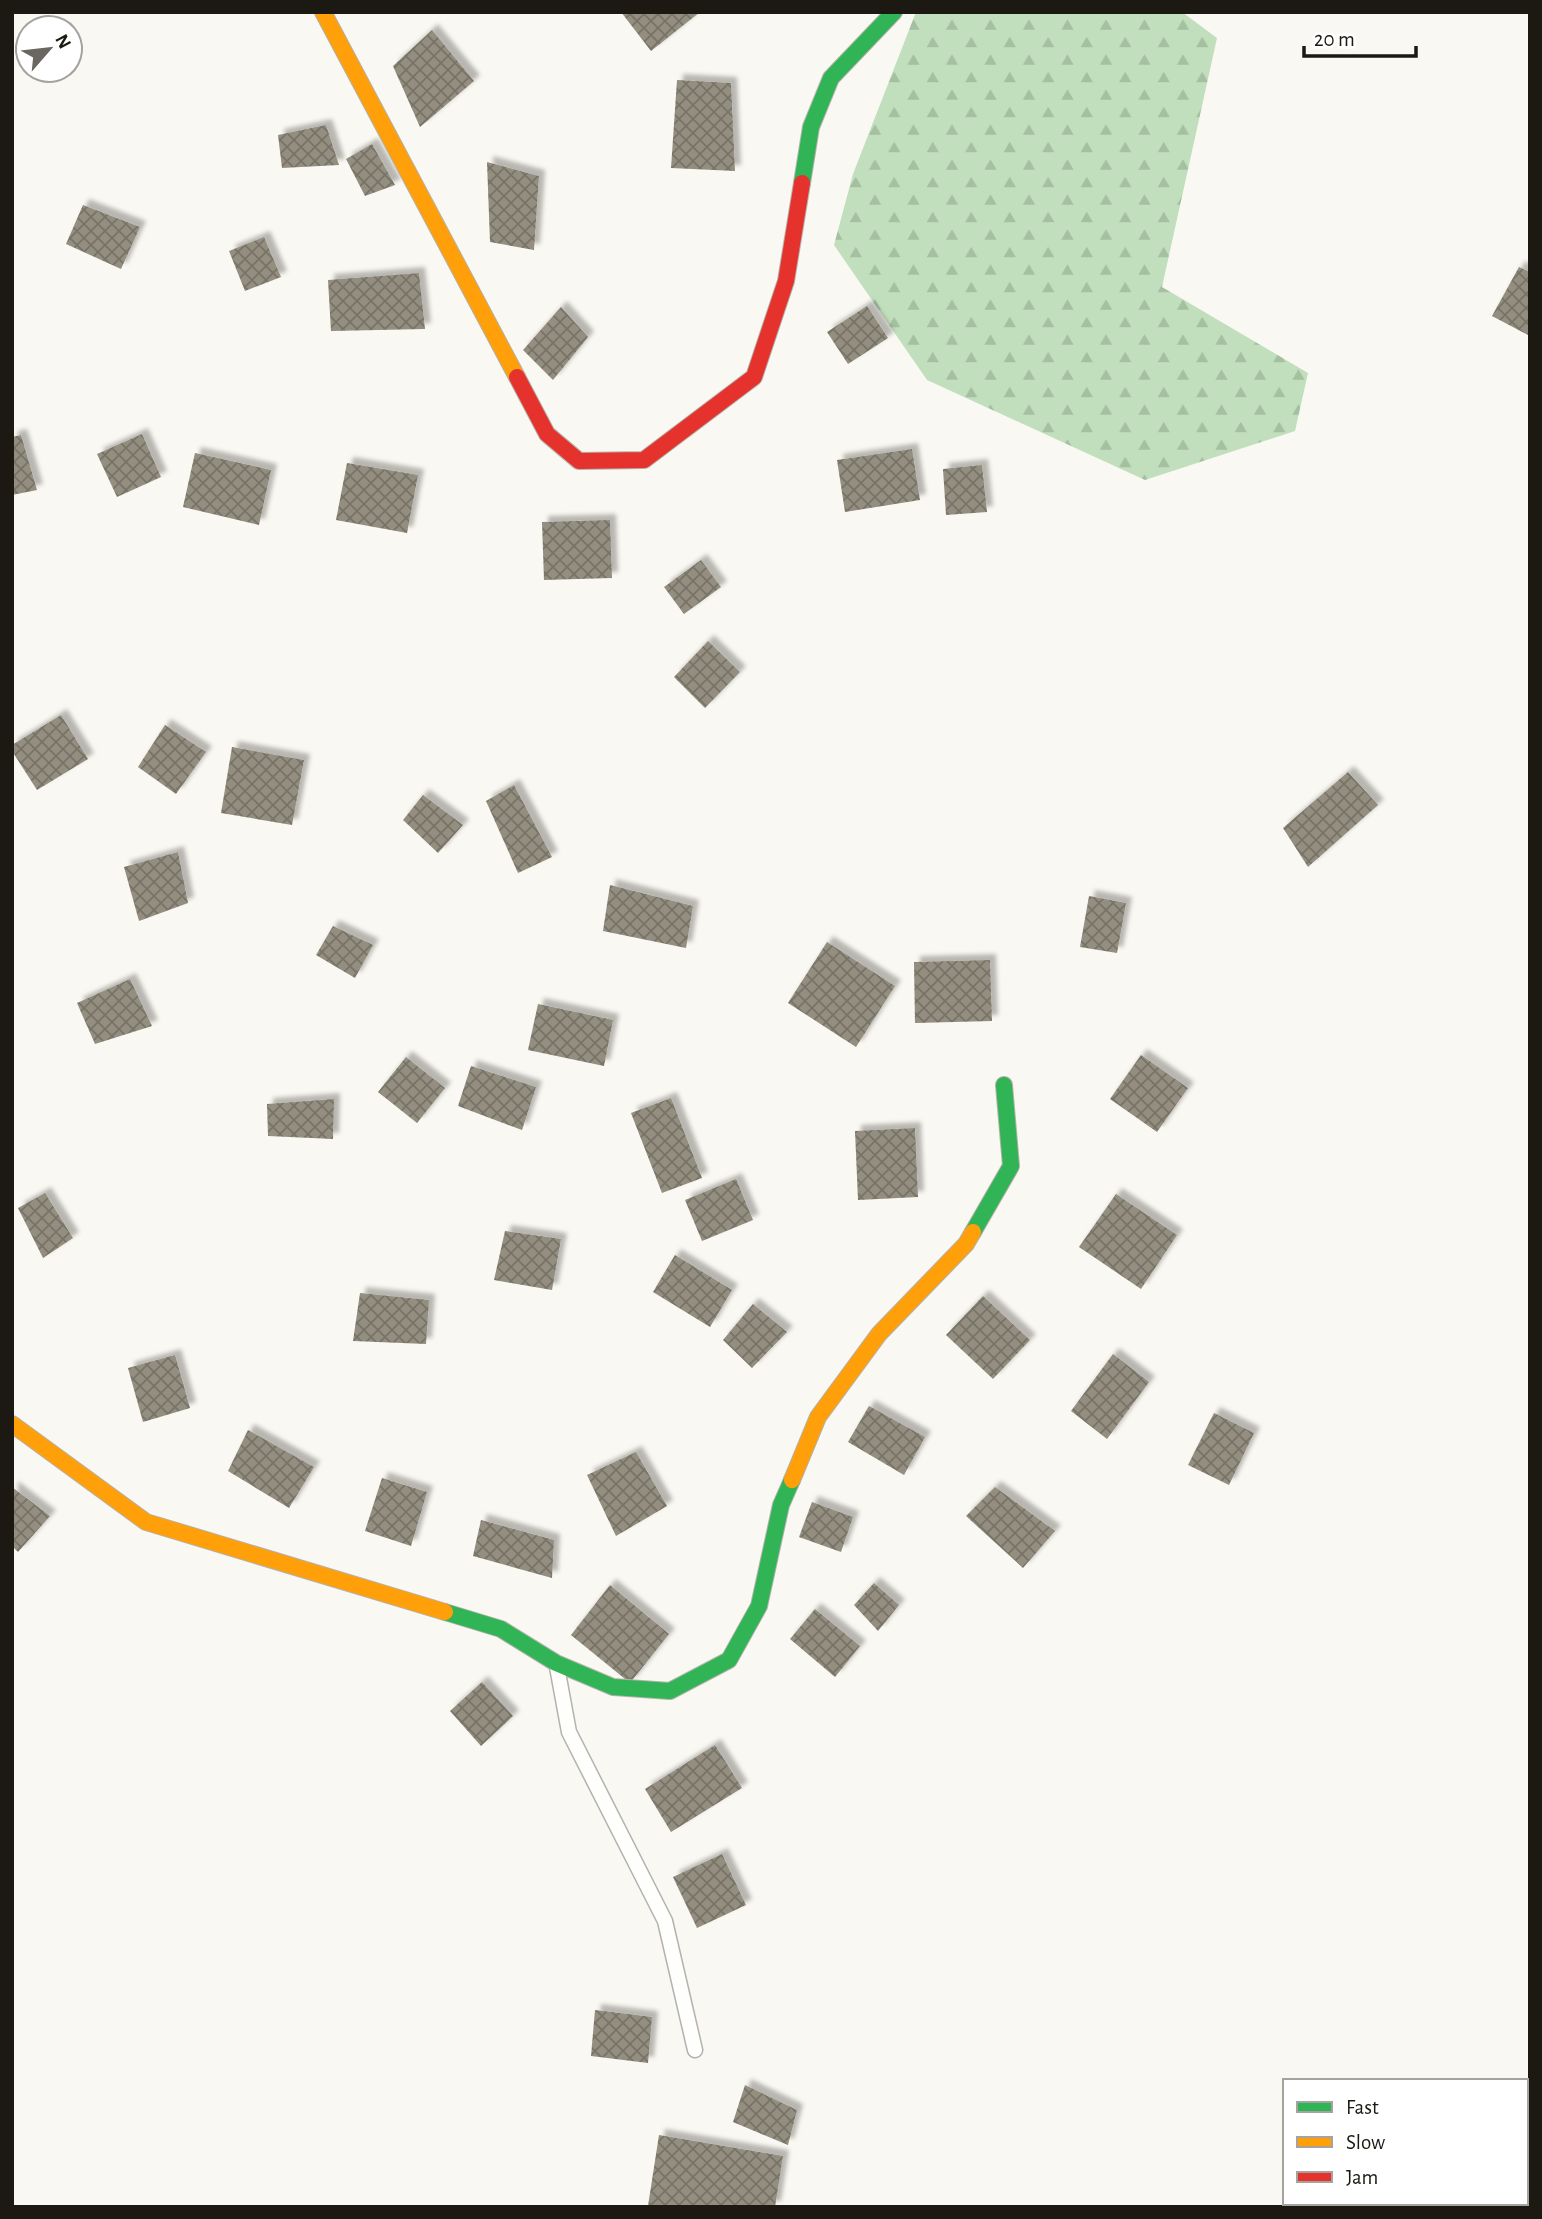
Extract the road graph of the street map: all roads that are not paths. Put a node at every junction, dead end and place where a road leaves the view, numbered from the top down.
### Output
1 (323, 12) edge
2 (894, 12) edge
3 (1004, 1085) dead end
4 (12, 1424) edge
5 (556, 1663) junction
6 (695, 2050) dead end

1 - 2 street
3 - 5 street
4 - 5 street
5 - 6 lane

